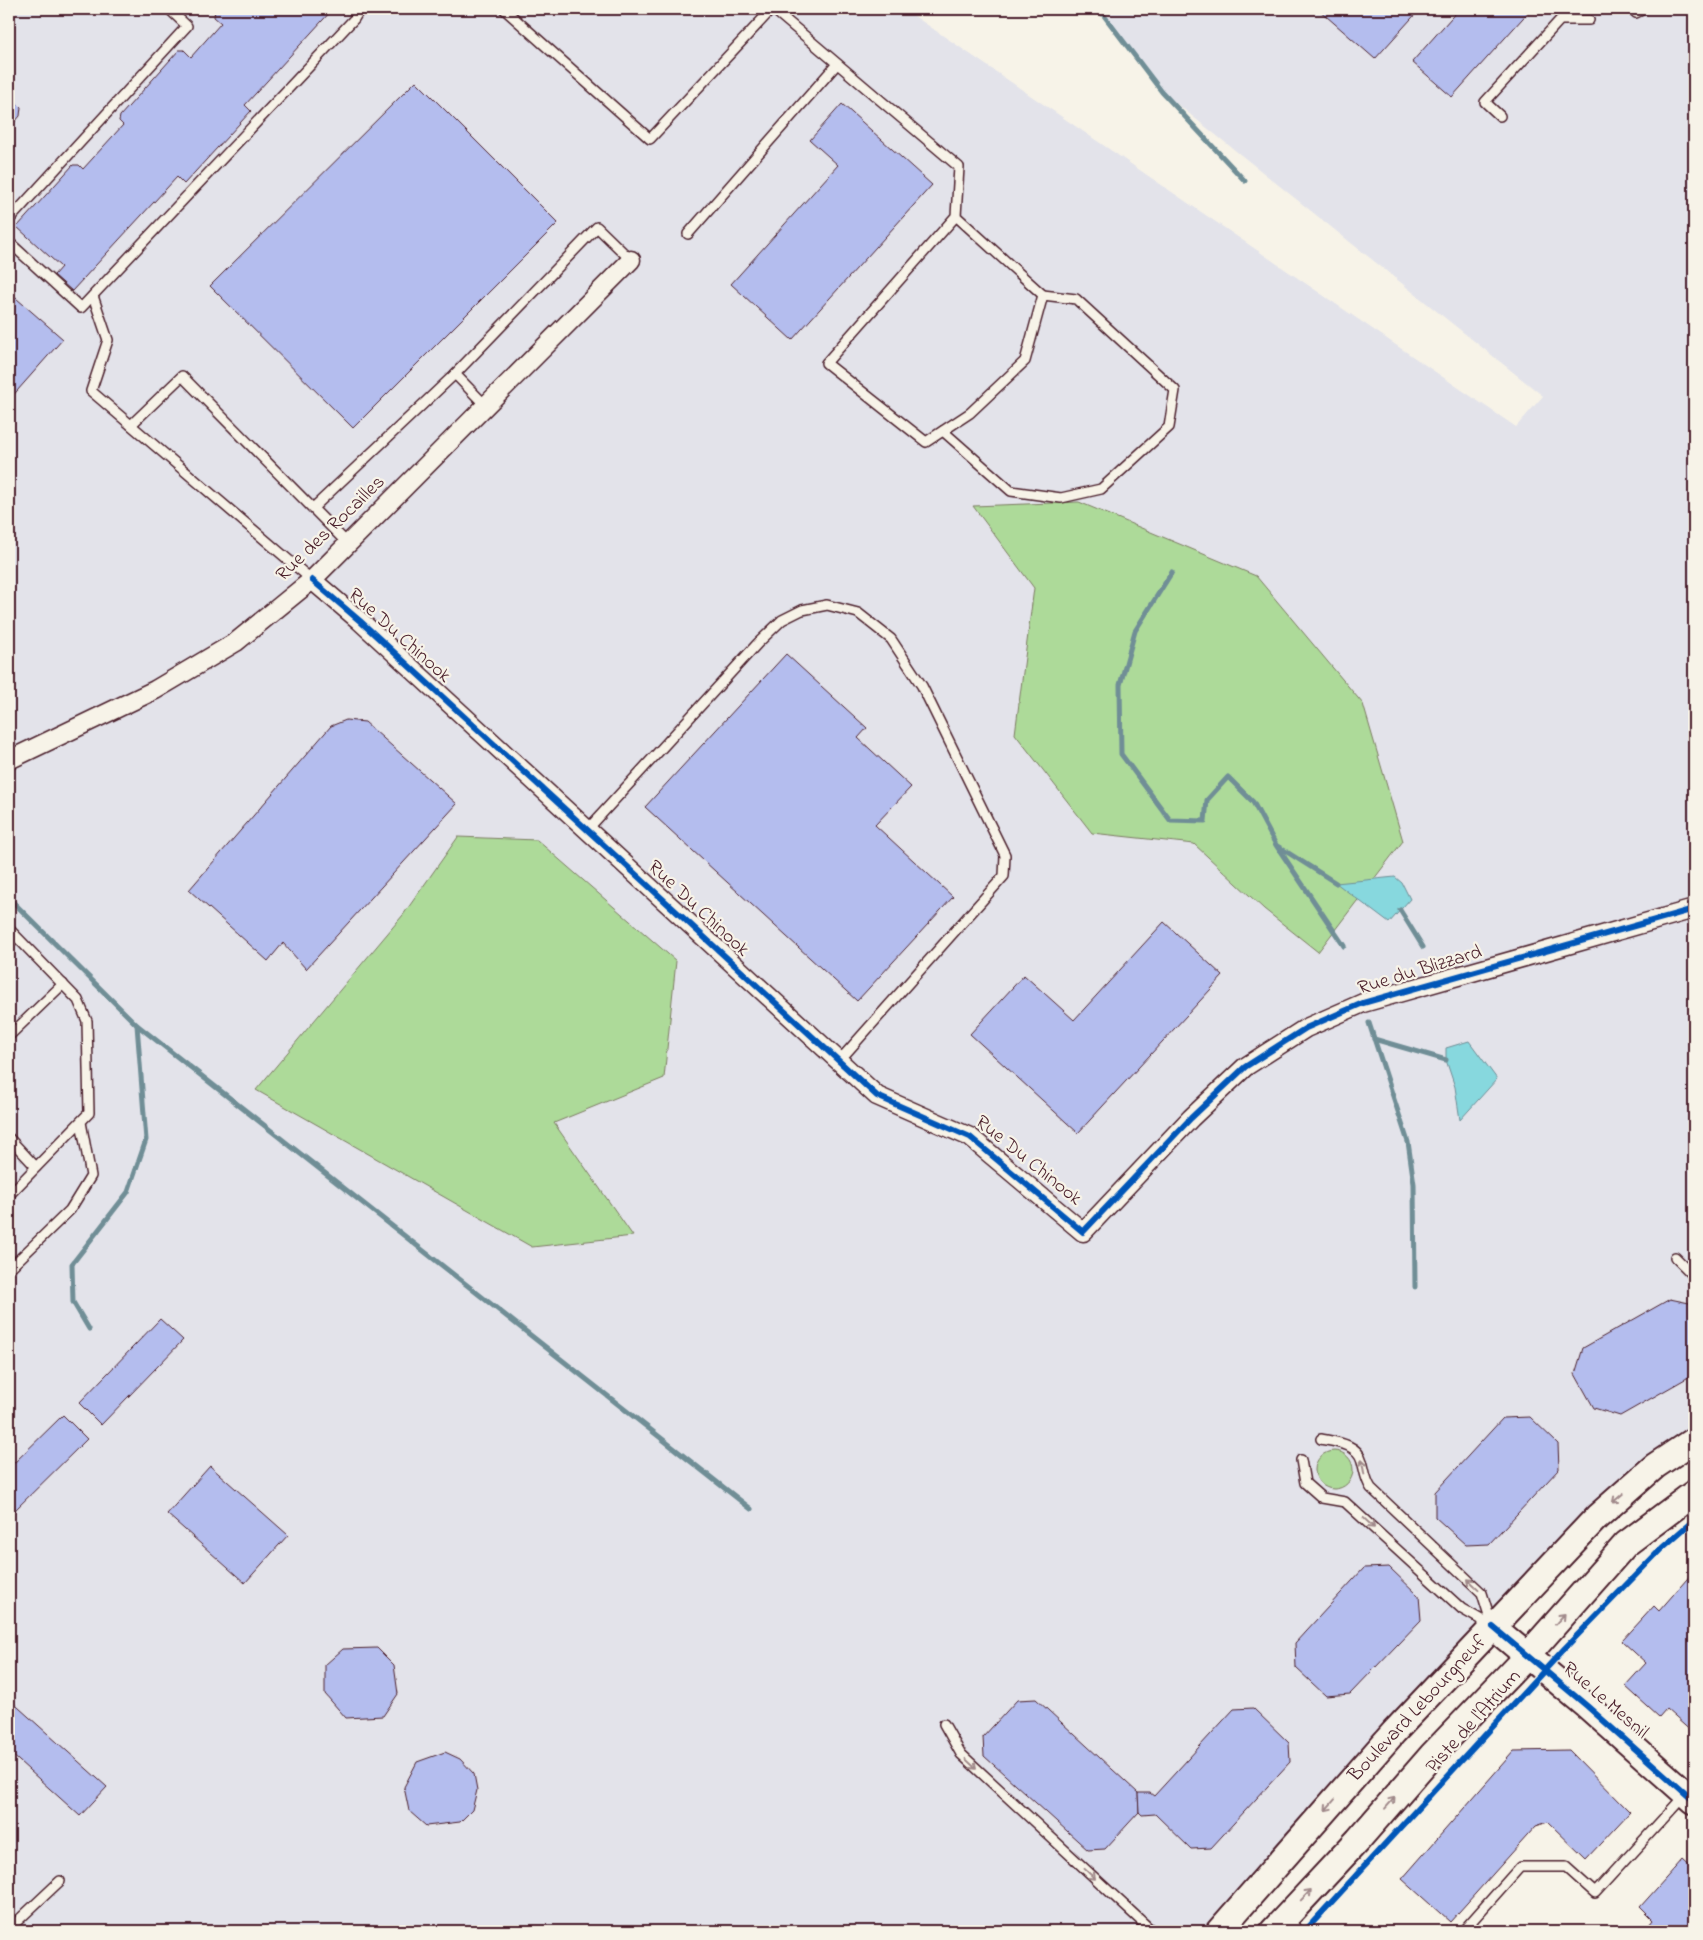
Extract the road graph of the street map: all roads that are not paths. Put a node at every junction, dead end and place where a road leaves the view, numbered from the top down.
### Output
1 (169, 9) edge
2 (360, 9) edge
3 (504, 9) edge
4 (772, 9) edge
5 (1634, 9) edge
6 (1644, 9) edge
7 (1589, 20) dead end
8 (837, 64) junction
9 (1500, 116) dead end
10 (956, 216) junction
11 (9, 220) edge
12 (688, 234) dead end
13 (9, 242) edge
14 (631, 260) joint
15 (1043, 295) junction
16 (93, 296) junction
17 (455, 374) junction
18 (486, 406) junction
19 (131, 425) junction
20 (943, 431) junction
21 (313, 508) junction
22 (348, 544) junction
23 (312, 580) junction
24 (9, 760) edge
25 (587, 830) junction
26 (1694, 909) edge
27 (9, 930) edge
28 (63, 984) junction
29 (9, 1036) edge
30 (839, 1061) junction
31 (81, 1122) junction
32 (9, 1138) edge
33 (36, 1167) junction
34 (9, 1195) edge
35 (1083, 1232) joint
36 (1675, 1257) dead end
37 (9, 1269) edge
38 (1694, 1276) edge
39 (1321, 1438) dead end
40 (1694, 1440) edge
41 (1301, 1460) dead end
42 (1694, 1493) edge
43 (1493, 1627) junction
44 (1527, 1656) junction
45 (944, 1724) dead end
46 (1690, 1797) edge
47 (60, 1881) dead end
48 (1285, 1927) edge
49 (9, 1929) edge
50 (1152, 1931) edge
51 (1219, 1931) edge
52 (1462, 1931) edge

1 - 11 lane
2 - 16 lane
3 - 4 lane
4 - 8 lane
5 - 6 lane
7 - 9 lane
8 - 10 lane
8 - 12 lane
10 - 15 lane
10 - 20 lane
13 - 16 lane
14 - 17 lane
14 - 18 street, Rue des Rocailles
15 - 20 lane
15 - 20 lane
16 - 19 lane
17 - 18 lane
17 - 21 lane
18 - 22 street, Rue des Rocailles
19 - 21 lane
19 - 23 lane
21 - 22 lane
22 - 23 street, Rue des Rocailles
23 - 24 street, Rue des Rocailles
23 - 25 street, Rue Du Chinook
25 - 30 street, Rue Du Chinook
25 - 30 lane
26 - 35 street, Rue du Blizzard
27 - 28 lane
28 - 29 lane
28 - 31 lane
30 - 35 street, Rue Du Chinook
31 - 33 lane
31 - 37 lane
32 - 33 lane
33 - 34 lane
36 - 38 lane
43 -> 39 lane
40 -> 43 main road, Boulevard Lebourgneuf
41 -> 43 lane
44 -> 42 main road
43 - 44 main road, Rue Le Mesnil
43 -> 51 main road, Boulevard Lebourgneuf
44 - 46 main road, Rue Le Mesnil
48 -> 44 main road
45 -> 50 lane
46 - 52 lane
47 - 49 lane

